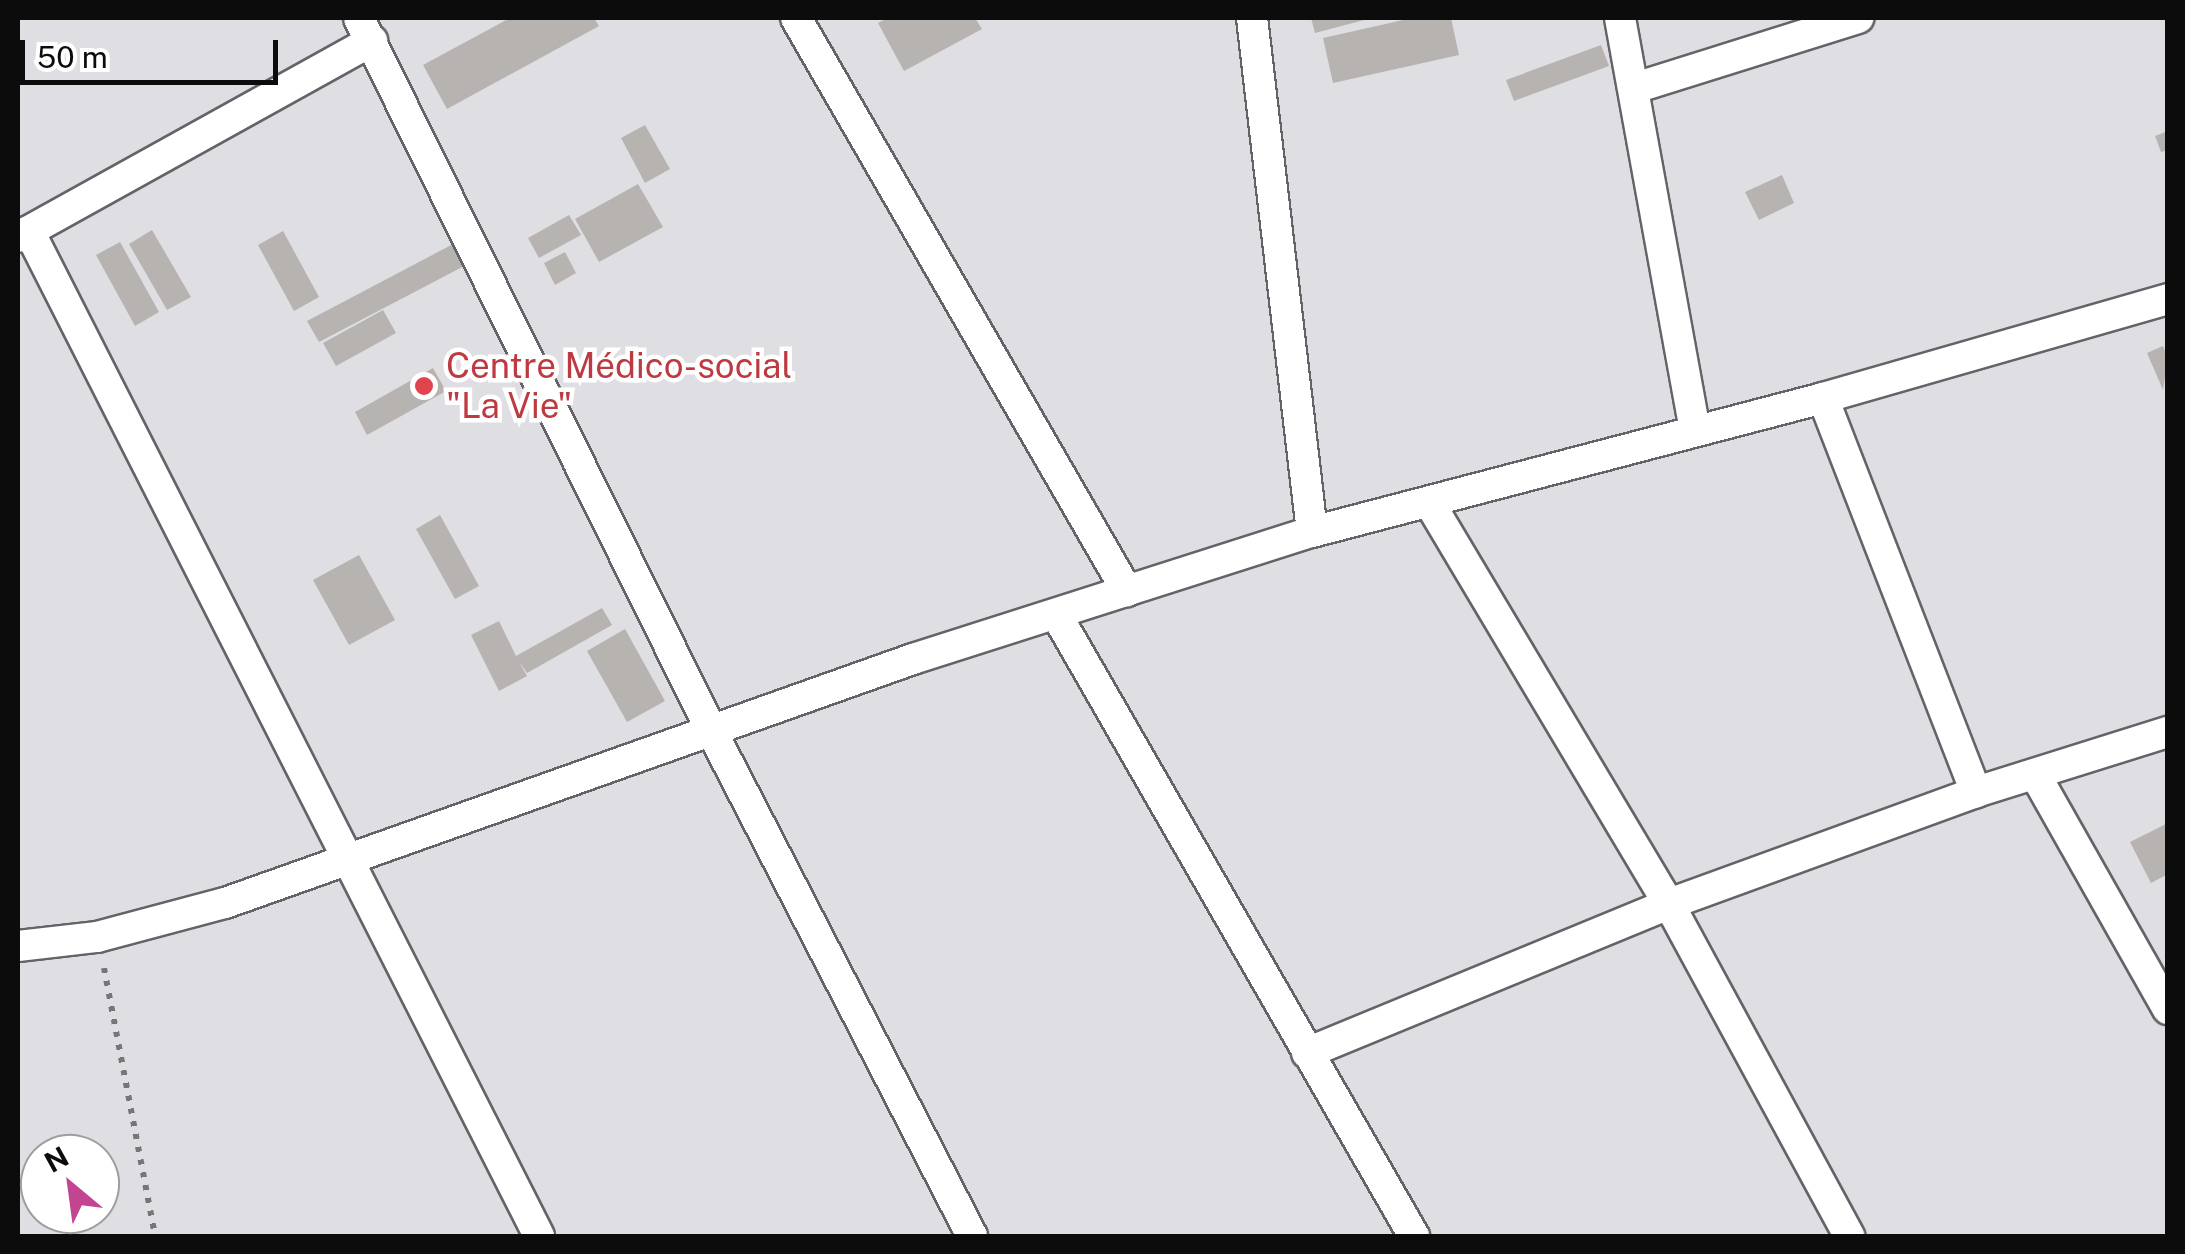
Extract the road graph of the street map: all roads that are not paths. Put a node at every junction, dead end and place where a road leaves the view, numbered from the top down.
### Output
1 (796, 18) edge
2 (1252, 18) edge
3 (1620, 18) edge
4 (1858, 18) edge
5 (366, 29) edge
6 (1638, 87) junction
7 (23, 234) edge
8 (2168, 298) edge
9 (1823, 398) junction
10 (1695, 428) junction
11 (1429, 502) junction
12 (1312, 532) junction
13 (1127, 592) junction
14 (1056, 614) junction
15 (711, 730) junction
16 (2168, 732) edge
17 (2036, 776) junction
18 (1976, 792) junction
19 (344, 862) junction
20 (1670, 904) junction
21 (18, 946) edge
22 (2168, 1009) edge
23 (1306, 1053) junction
24 (539, 1236) edge
25 (972, 1236) edge
26 (1414, 1236) edge
27 (1849, 1236) edge

1 - 13 street
2 - 12 street
3 - 6 street
4 - 6 street
5 - 7 street
5 - 15 street
6 - 10 street
7 - 19 street
8 - 9 street
9 - 10 street
9 - 18 street
10 - 11 street
11 - 12 street
11 - 20 street
12 - 13 street
13 - 14 street
14 - 15 street
14 - 23 street
15 - 19 street
15 - 25 street
16 - 17 street
17 - 18 street
17 - 22 street
18 - 20 street
19 - 21 street
19 - 24 street
20 - 23 street
20 - 27 street
23 - 26 street

